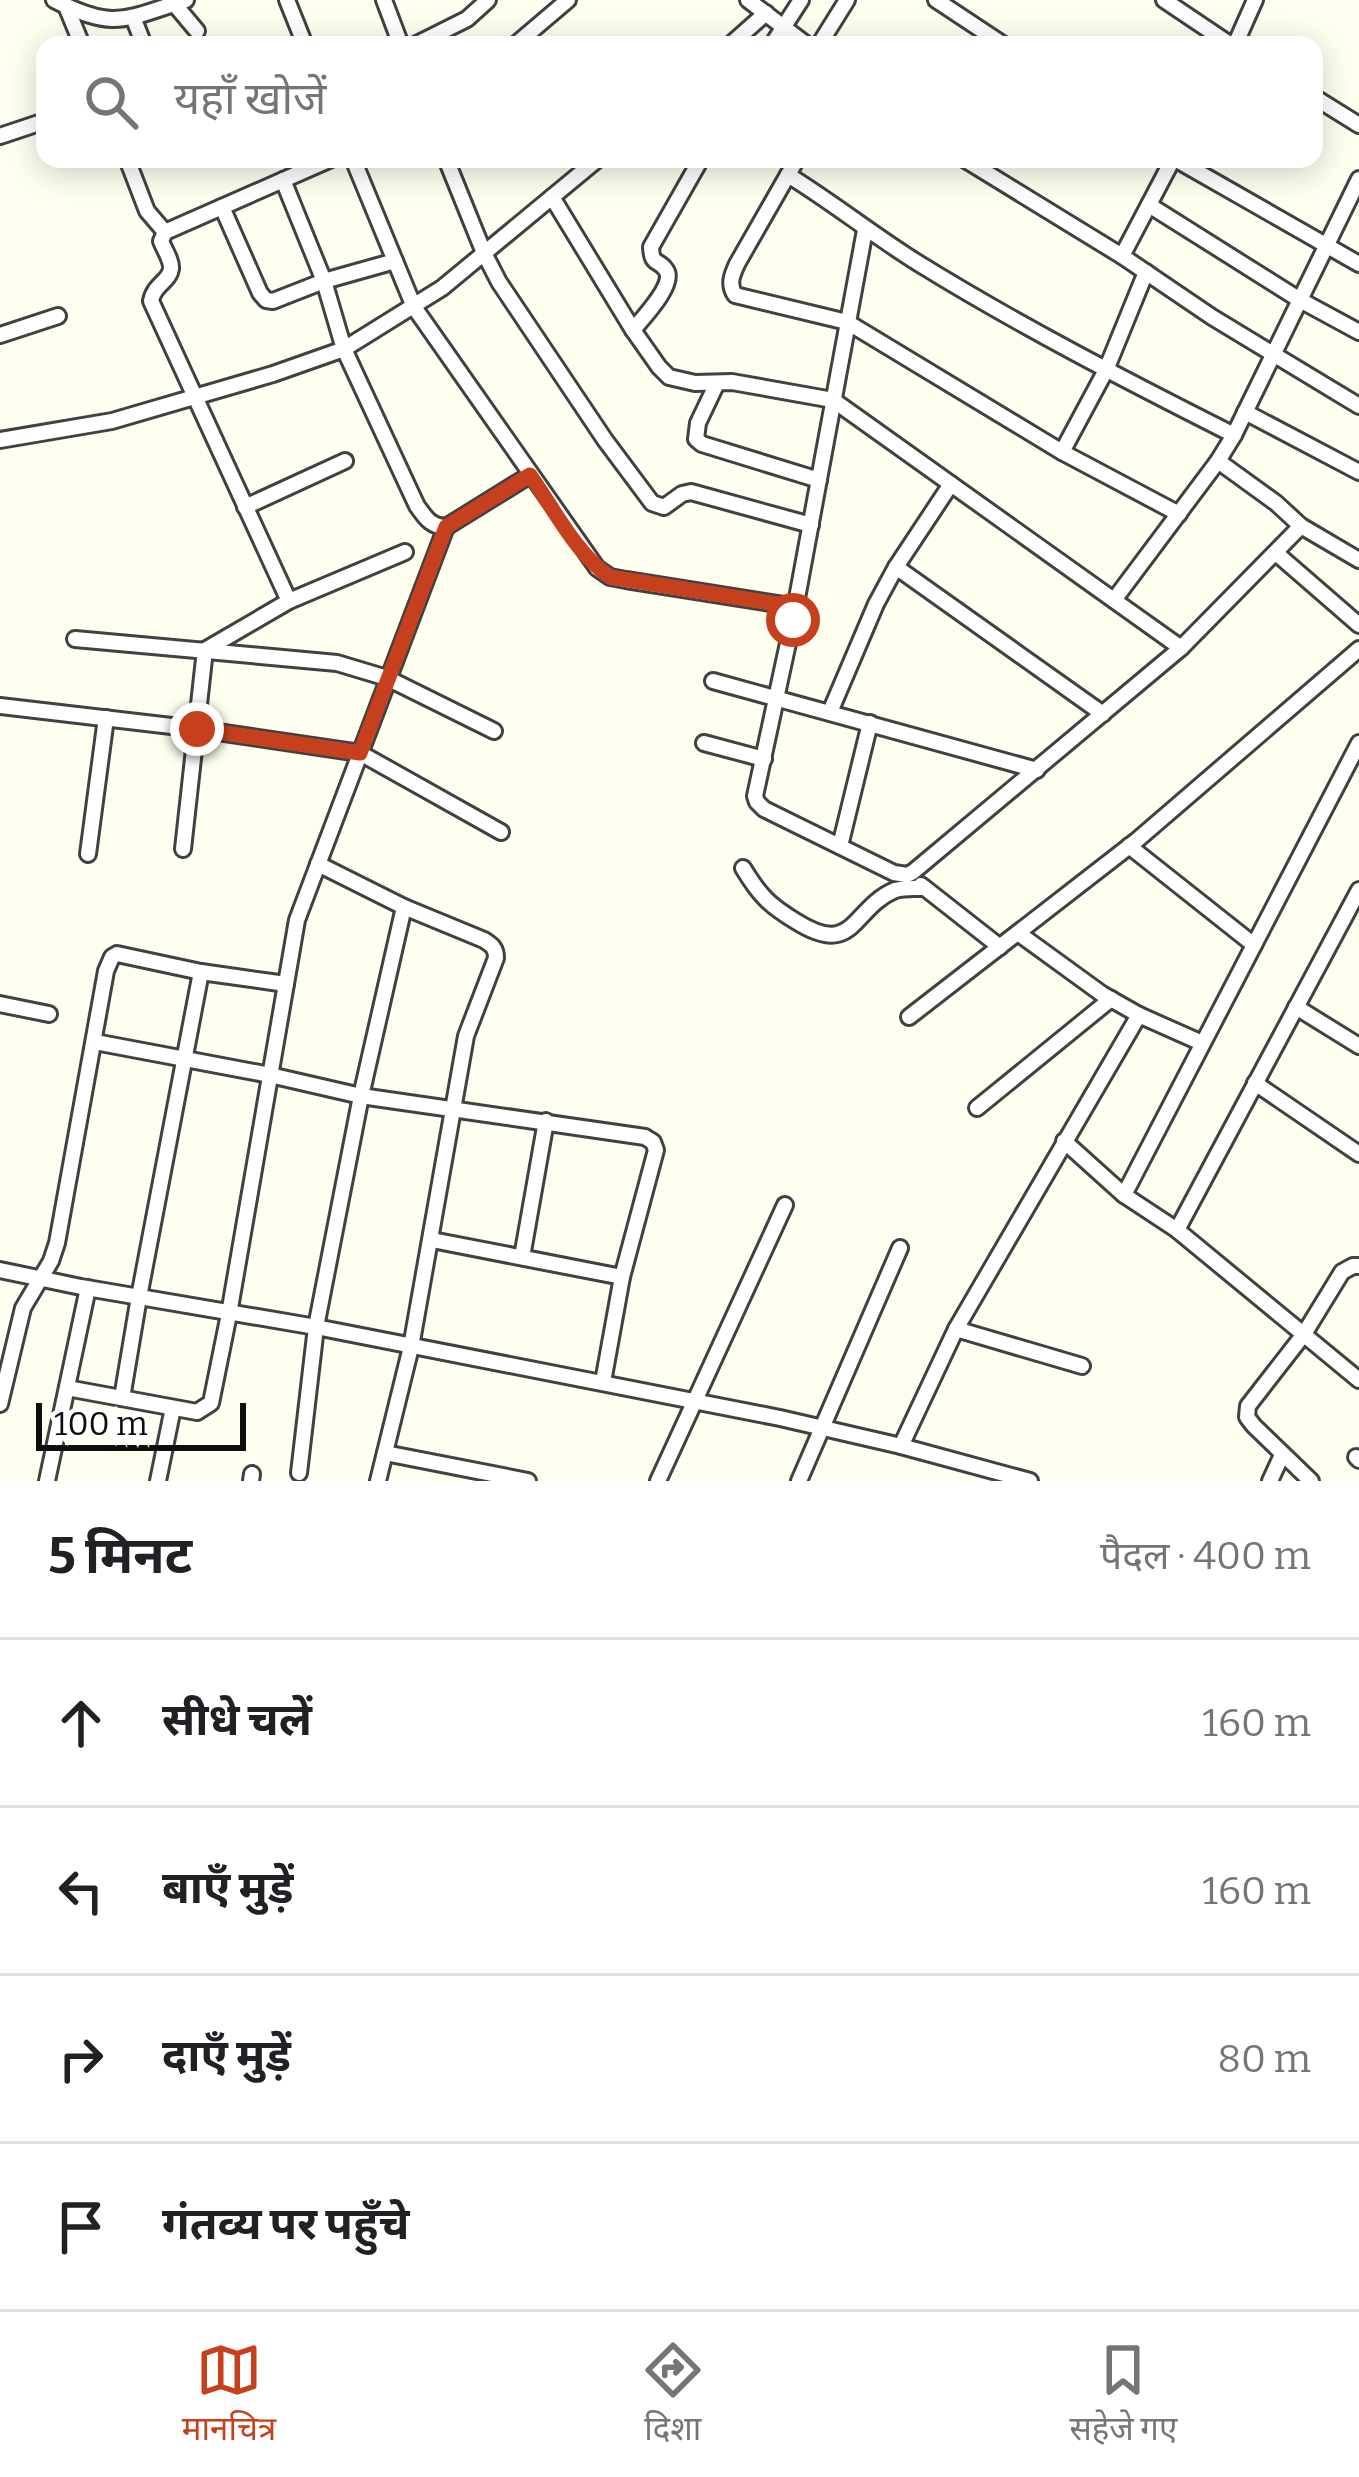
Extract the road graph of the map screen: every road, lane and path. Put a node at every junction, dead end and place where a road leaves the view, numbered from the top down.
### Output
1 (287, 0) edge
2 (384, 0) edge
3 (488, 0) edge
4 (748, 0) edge
5 (801, 0) edge
6 (847, 0) edge
7 (936, 0) edge
8 (1164, 0) edge
9 (1255, 0) edge
10 (178, 1) edge
11 (60, 3) edge
12 (557, 4) edge
13 (766, 13) junction
14 (133, 17) junction
15 (784, 28) junction
16 (197, 31) dead end
17 (77, 36) edge
18 (140, 36) edge
19 (301, 36) edge
20 (397, 36) edge
21 (433, 36) edge
22 (524, 36) edge
23 (740, 36) edge
24 (778, 36) edge
25 (795, 36) edge
26 (825, 36) edge
27 (990, 36) edge
28 (1219, 36) edge
29 (1237, 36) edge
30 (1323, 103) edge
31 (36, 124) edge
32 (1359, 125) edge
33 (0, 136) edge
34 (130, 168) edge
35 (311, 168) edge
36 (357, 168) edge
37 (450, 168) edge
38 (582, 168) edge
39 (695, 168) edge
40 (792, 168) edge
41 (979, 168) edge
42 (1169, 168) edge
43 (1190, 168) edge
44 (788, 175) junction
45 (1359, 179) edge
46 (284, 180) junction
47 (552, 197) junction
48 (1149, 206) junction
49 (222, 207) junction
50 (865, 230) junction
51 (165, 232) junction
52 (1328, 245) junction
53 (484, 253) junction
54 (1122, 256) junction
55 (395, 261) junction
56 (1359, 264) edge
57 (1146, 272) junction
58 (323, 280) junction
59 (1300, 300) junction
60 (414, 307) junction
61 (58, 316) dead end
62 (847, 322) junction
63 (633, 330) junction
64 (1359, 332) edge
65 (0, 335) edge
66 (344, 349) junction
67 (1272, 354) junction
68 (1106, 370) junction
69 (717, 382) junction
70 (195, 398) junction
71 (833, 400) junction
72 (1359, 406) edge
73 (1245, 412) junction
74 (1234, 435) junction
75 (0, 440) edge
76 (1062, 452) junction
77 (346, 461) dead end
78 (1218, 461) junction
79 (1359, 472) edge
80 (530, 475) junction
81 (819, 480) junction
82 (951, 484) junction
83 (245, 507) junction
84 (1179, 514) junction
85 (811, 525) junction
86 (1301, 526) junction
87 (446, 527) junction
88 (405, 552) dead end
89 (1276, 554) junction
90 (1359, 560) edge
91 (896, 567) junction
92 (1114, 600) junction
93 (289, 601) junction
94 (796, 607) junction
95 (1359, 625) edge
96 (75, 639) dead end
97 (1181, 648) junction
98 (205, 650) junction
99 (1359, 650) edge
100 (387, 678) junction
101 (713, 681) dead end
102 (778, 697) junction
103 (0, 706) edge
104 (830, 712) junction
105 (1103, 714) junction
106 (106, 718) junction
107 (870, 723) junction
108 (197, 729) junction
109 (494, 730) dead end
110 (704, 743) dead end
111 (1359, 743) edge
112 (360, 753) junction
113 (764, 758) junction
114 (1036, 770) junction
115 (501, 832) dead end
116 (840, 846) junction
117 (1129, 846) junction
118 (183, 849) dead end
119 (88, 854) dead end
120 (318, 864) junction
121 (743, 868) dead end
122 (908, 875) junction
123 (924, 888) junction
124 (1359, 890) edge
125 (404, 907) junction
126 (1018, 933) junction
127 (1254, 945) junction
128 (1000, 947) junction
129 (201, 972) junction
130 (286, 984) junction
131 (1111, 999) junction
132 (0, 1004) edge
133 (1296, 1007) junction
134 (49, 1014) dead end
135 (1139, 1015) junction
136 (909, 1017) dead end
137 (94, 1042) junction
138 (1202, 1043) junction
139 (1359, 1046) edge
140 (184, 1059) junction
141 (270, 1075) junction
142 (1255, 1083) junction
143 (361, 1096) junction
144 (455, 1108) junction
145 (977, 1108) dead end
146 (546, 1121) junction
147 (1064, 1141) junction
148 (1359, 1154) edge
149 (1124, 1195) junction
150 (785, 1205) dead end
151 (1177, 1229) junction
152 (432, 1240) junction
153 (900, 1248) dead end
154 (522, 1257) junction
155 (1359, 1266) edge
156 (0, 1270) edge
157 (622, 1277) junction
158 (38, 1278) junction
159 (88, 1288) junction
160 (139, 1297) junction
161 (229, 1314) junction
162 (316, 1327) junction
163 (956, 1329) junction
164 (1304, 1334) junction
165 (411, 1347) junction
166 (1082, 1366) dead end
167 (4, 1369) edge
168 (1359, 1380) edge
169 (603, 1382) junction
170 (68, 1388) junction
171 (122, 1398) junction
172 (693, 1403) junction
173 (0, 1405) edge
174 (173, 1408) junction
175 (822, 1428) junction
176 (901, 1446) junction
177 (385, 1453) junction
178 (1282, 1455) junction
179 (299, 1473) dead end
180 (47, 1481) edge
181 (158, 1481) edge
182 (378, 1481) edge
183 (527, 1481) edge
184 (658, 1481) edge
185 (799, 1481) edge
186 (1030, 1481) edge
187 (1270, 1481) edge
188 (1311, 1481) edge

1 - 19 street
2 - 20 street
3 - 21 street
4 - 13 street
5 - 15 street
6 - 26 street
7 - 27 street
8 - 28 street
9 - 29 street
10 - 14 street
10 - 16 street
11 - 14 street
11 - 17 street
12 - 22 street
13 - 15 street
13 - 23 street
14 - 18 street
15 - 24 street
15 - 25 street
30 - 32 street
31 - 33 street
34 - 51 street
35 - 46 street
36 - 55 street
37 - 53 street
38 - 47 street
39 - 63 street
40 - 44 street
41 - 54 street
42 - 48 street
43 - 52 street
44 - 50 street
44 - 62 street
45 - 52 street
46 - 49 street
46 - 58 street
47 - 53 street
47 - 63 street
48 - 54 street
48 - 59 street
49 - 51 street
49 - 58 street
50 - 62 street
50 - 68 street
51 - 70 street
52 - 56 street
52 - 59 street
53 - 60 street
53 - 85 street
54 - 57 street
55 - 58 street
55 - 60 street
57 - 67 street
57 - 68 street
58 - 66 street
59 - 64 street
59 - 67 street
60 - 66 street
60 - 80 street
61 - 65 street
62 - 71 street
62 - 76 street
63 - 69 street
66 - 70 street
66 - 87 street
67 - 72 street
67 - 73 street
68 - 74 street
68 - 76 street
69 - 71 street
69 - 81 street
70 - 75 street
70 - 83 street
71 - 81 street
71 - 82 street
73 - 74 street
73 - 79 street
74 - 78 street
76 - 84 street
77 - 83 street
78 - 84 street
78 - 86 street
80 - 87 street
80 - 94 street
81 - 85 street
82 - 91 street
82 - 92 street
83 - 93 street
84 - 92 street
85 - 94 street
86 - 89 street
86 - 90 street
87 - 100 street
88 - 93 street
89 - 95 street
89 - 97 street
91 - 104 street
91 - 105 street
92 - 97 street
93 - 98 street
94 - 102 street
96 - 98 street
97 - 105 street
98 - 100 street
98 - 108 street
99 - 117 street
100 - 109 street
100 - 112 street
101 - 102 street
102 - 104 street
102 - 113 street
103 - 106 street
104 - 107 street
105 - 114 street
106 - 108 street
106 - 119 street
107 - 114 street
107 - 116 street
108 - 112 street
108 - 118 street
110 - 113 street
111 - 127 street
112 - 115 street
112 - 120 street
113 - 116 street
114 - 122 street
116 - 122 street
117 - 126 street
117 - 127 street
120 - 125 street
120 - 130 street
121 - 123 street
122 - 123 street
123 - 128 street
124 - 133 street
125 - 143 street
125 - 144 street
126 - 128 street
126 - 131 street
127 - 138 street
128 - 136 street
129 - 130 street
129 - 137 street
129 - 140 street
130 - 141 street
131 - 135 street
131 - 145 street
132 - 134 street
133 - 139 street
133 - 142 street
135 - 138 street
135 - 147 street
137 - 140 street
137 - 158 street
138 - 149 street
140 - 141 street
140 - 160 street
141 - 143 street
141 - 161 street
142 - 148 street
142 - 151 street
143 - 144 street
143 - 162 street
144 - 146 street
144 - 152 street
146 - 154 street
146 - 157 street
147 - 149 street
147 - 163 street
149 - 151 street
150 - 172 street
151 - 164 street
152 - 154 street
152 - 165 street
153 - 175 street
154 - 157 street
155 - 164 street
156 - 158 street
157 - 169 street
158 - 159 street
158 - 167 street
159 - 160 street
159 - 170 street
160 - 161 street
160 - 171 street
161 - 162 street
161 - 174 street
162 - 165 street
162 - 179 street
163 - 166 street
163 - 176 street
164 - 168 street
164 - 178 street
165 - 169 street
165 - 177 street
167 - 173 street
169 - 172 street
170 - 171 street
170 - 180 street
171 - 174 street
172 - 175 street
172 - 184 street
174 - 181 street
175 - 176 street
175 - 185 street
176 - 186 street
177 - 182 street
177 - 183 street
178 - 187 street
178 - 188 street

